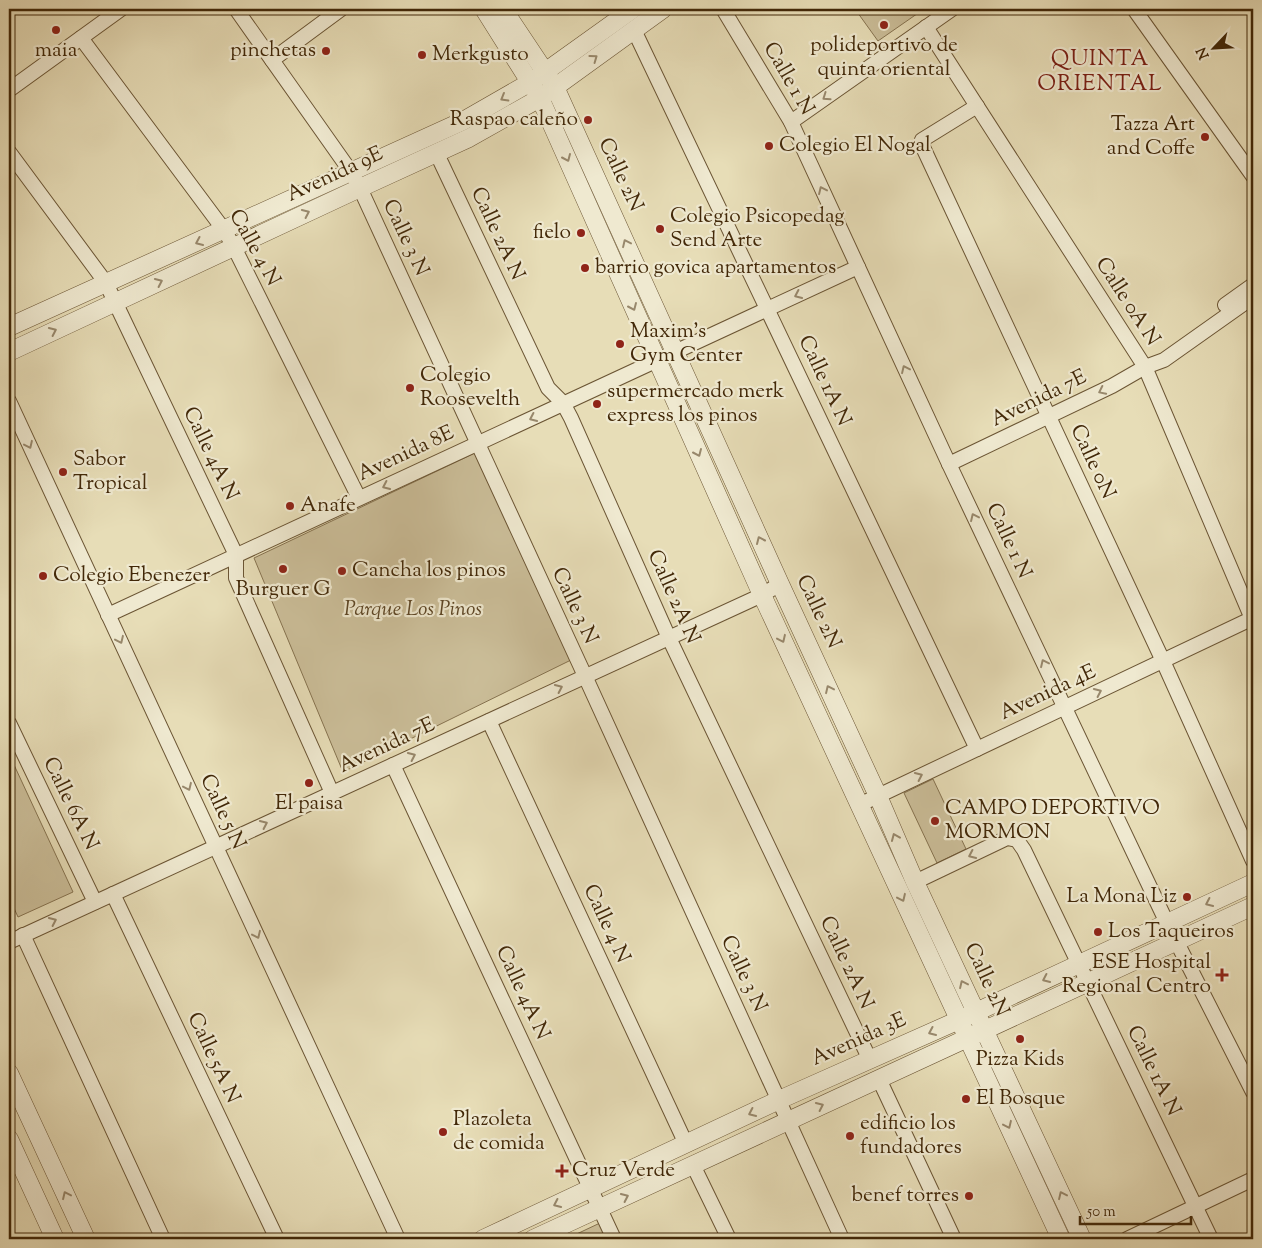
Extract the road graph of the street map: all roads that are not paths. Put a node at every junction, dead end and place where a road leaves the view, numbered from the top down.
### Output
1 (121, 9) edge
2 (236, 9) edge
3 (341, 9) edge
4 (484, 9) edge
5 (503, 9) edge
6 (633, 9) edge
7 (663, 9) edge
8 (723, 9) edge
9 (952, 9) edge
10 (1134, 9) edge
11 (926, 27) junction
12 (634, 30) junction
13 (81, 38) junction
14 (272, 60) junction
15 (545, 72) junction
16 (531, 82) junction
17 (555, 87) junction
18 (9, 90) edge
19 (540, 98) junction
20 (977, 106) junction
21 (791, 122) junction
22 (9, 152) edge
23 (437, 154) junction
24 (351, 172) junction
25 (1253, 176) edge
26 (360, 188) junction
27 (224, 230) junction
28 (234, 247) junction
29 (858, 267) junction
30 (106, 284) junction
31 (1253, 285) edge
32 (1253, 297) edge
33 (115, 303) junction
34 (767, 309) junction
35 (9, 327) edge
36 (9, 352) edge
37 (675, 352) junction
38 (657, 360) junction
39 (1145, 367) junction
40 (9, 401) edge
41 (564, 404) junction
42 (1048, 417) junction
43 (477, 443) junction
44 (949, 464) junction
45 (359, 498) junction
46 (236, 555) junction
47 (780, 584) junction
48 (762, 595) junction
49 (108, 615) junction
50 (1253, 619) edge
51 (669, 638) junction
52 (1163, 661) junction
53 (585, 676) junction
54 (1065, 707) junction
55 (489, 720) junction
56 (9, 723) edge
57 (977, 749) junction
58 (393, 765) junction
59 (332, 793) junction
60 (878, 796) junction
61 (859, 805) junction
62 (216, 846) junction
63 (1253, 861) edge
64 (915, 882) junction
65 (1253, 883) edge
66 (113, 894) junction
67 (95, 902) junction
68 (1253, 906) edge
69 (1167, 923) junction
70 (23, 935) junction
71 (9, 942) edge
72 (1176, 942) junction
73 (1080, 964) junction
74 (1088, 982) junction
75 (976, 1012) junction
76 (959, 1020) junction
77 (984, 1030) junction
78 (968, 1038) junction
79 (870, 1060) junction
80 (9, 1073) edge
81 (879, 1079) junction
82 (1253, 1092) edge
83 (779, 1100) junction
84 (788, 1121) junction
85 (9, 1139) edge
86 (686, 1144) junction
87 (693, 1165) junction
88 (1253, 1179) edge
89 (591, 1188) junction
90 (1196, 1206) junction
91 (600, 1208) junction
92 (55, 1239) edge
93 (86, 1239) edge
94 (163, 1239) edge
95 (277, 1239) edge
96 (398, 1239) edge
97 (483, 1239) edge
98 (533, 1239) edge
99 (614, 1239) edge
100 (729, 1239) edge
101 (842, 1239) edge
102 (954, 1239) edge
103 (1061, 1239) edge
104 (1082, 1239) edge
105 (1127, 1239) edge
106 (1212, 1239) edge

1 - 13 street
2 - 14 street, Calle 3 N
3 - 14 street
4 - 16 street, Calle 2N
5 - 15 street, Calle 2N
6 - 15 street, Avenida 9E
7 - 12 street, Avenida 9E
8 - 21 street, Calle 1 N
9 - 11 street
10 - 25 street
11 - 20 street, Calle 0A N
11 -> 21 street
17 -> 12 street, Avenida 9E
12 - 34 street, Calle 1A N
13 - 18 street
13 - 27 street, Calle 4 N
14 - 24 street, Calle 3 N
15 - 16 street, Avenida 9E
15 - 17 street, Calle 2N
16 - 19 street, Calle 2N
16 -> 24 street, Avenida 9E
17 - 19 street, Avenida 9E
37 -> 17 street, Calle 2N
19 - 23 street, Avenida 9E
19 -> 38 street, Calle 2N
20 - 39 street, Calle 0A N
20 - 42 street, Calle 0N
29 -> 21 street, Calle 1 N
22 - 30 street, Calle 4A N
23 - 26 street, Avenida 9E
23 - 41 street, Calle 2A N
24 - 26 street, Calle 3 N
24 - 27 street, Avenida 9E
28 -> 26 street, Avenida 9E
26 - 43 street, Calle 3 N
27 - 28 street, Calle 4 N
27 -> 30 street, Avenida 9E
33 -> 28 street, Avenida 9E
28 - 45 street, Calle 4 N
29 -> 34 street, Avenida 8E
44 -> 29 street, Calle 1 N
30 - 33 street, Calle 4A N
30 - 35 street, Avenida 9E
31 - 39 street, Avenida 7E
32 - 39 street, Avenida 7E
36 -> 33 street, Avenida 9E
33 - 46 street, Calle 4A N
34 - 37 street, Avenida 8E
34 - 57 street, Calle 1A N
37 - 38 street, Avenida 8E
47 -> 37 street, Calle 2N
38 - 41 street, Avenida 8E
38 -> 48 street, Calle 2N
39 -> 42 street, Avenida 7E
39 - 50 street, Calle 0A N
40 -> 49 street, Calle 5 N
41 -> 43 street, Avenida 8E
41 - 51 street, Calle 2A N
42 - 44 street, Avenida 7E
42 - 52 street, Calle 0N
43 -> 45 street, Avenida 8E
43 - 53 street, Calle 3 N
54 -> 44 street, Calle 1 N
45 - 46 street, Avenida 8E
46 - 49 street, Avenida 8E
46 - 59 street, Calle 4A N
47 - 48 street, Avenida 7E
60 -> 47 street, Calle 2N
48 - 51 street, Avenida 7E
48 -> 61 street, Calle 2N
49 -> 62 street, Calle 5 N
50 - 52 street, Avenida 4E
51 - 53 street, Avenida 7E
51 - 79 street, Calle 2A N
54 -> 52 street, Avenida 4E
52 - 63 street, Calle 0N
55 -> 53 street, Avenida 7E
53 - 83 street, Calle 3 N
54 - 57 street, Avenida 4E
54 - 69 street, Calle 1 N
58 -> 55 street, Avenida 7E
55 - 86 street, Calle 4 N
56 - 67 street, Calle 6A N
60 -> 57 street, Avenida 4E
58 - 59 street, Avenida 7E
58 - 89 street, Calle 4A N
62 -> 59 street, Avenida 7E
60 - 61 street, Avenida 4E
64 -> 60 street, Calle 2N
61 -> 76 street, Calle 2N
62 - 66 street, Avenida 7E
62 -> 96 street, Calle 5 N
73 -> 64 street, Calle 1A N
75 -> 64 street, Calle 2N
65 -> 69 street, Avenida 3E
66 - 67 street, Avenida 7E
66 - 95 street, Calle 5A N
70 -> 67 street, Avenida 7E
68 - 72 street, Avenida 3E
69 - 72 street, Calle 1 N
69 - 73 street, Avenida 3E
70 - 71 street, Avenida 7E
70 - 94 street
72 - 74 street, Avenida 3E
72 - 82 street, Calle 1 N
73 - 74 street, Calle 1A N
73 -> 75 street, Avenida 3E
74 - 77 street, Avenida 3E
74 - 90 street, Calle 1A N
75 - 76 street, Avenida 3E
75 - 77 street, Calle 2N
76 - 78 street, Calle 2N
76 -> 79 street, Avenida 3E
77 - 78 street, Avenida 3E
104 -> 77 street, Calle 2N
78 - 81 street, Avenida 3E
78 -> 103 street, Calle 2N
79 - 83 street, Avenida 3E
93 -> 80 street
84 -> 81 street, Avenida 3E
81 - 102 street
83 - 84 street, Calle 3 N
83 -> 86 street, Avenida 3E
84 - 87 street, Avenida 3E
84 - 101 street, Calle 3 N
85 - 92 street
86 - 89 street, Avenida 3E
91 -> 87 street, Avenida 3E
87 - 100 street
88 - 90 street
89 - 91 street, Calle 4A N
89 -> 97 street, Avenida 3E
90 - 105 street
90 - 106 street, Calle 1A N
91 - 98 street, Avenida 3E
91 - 99 street, Calle 4A N

